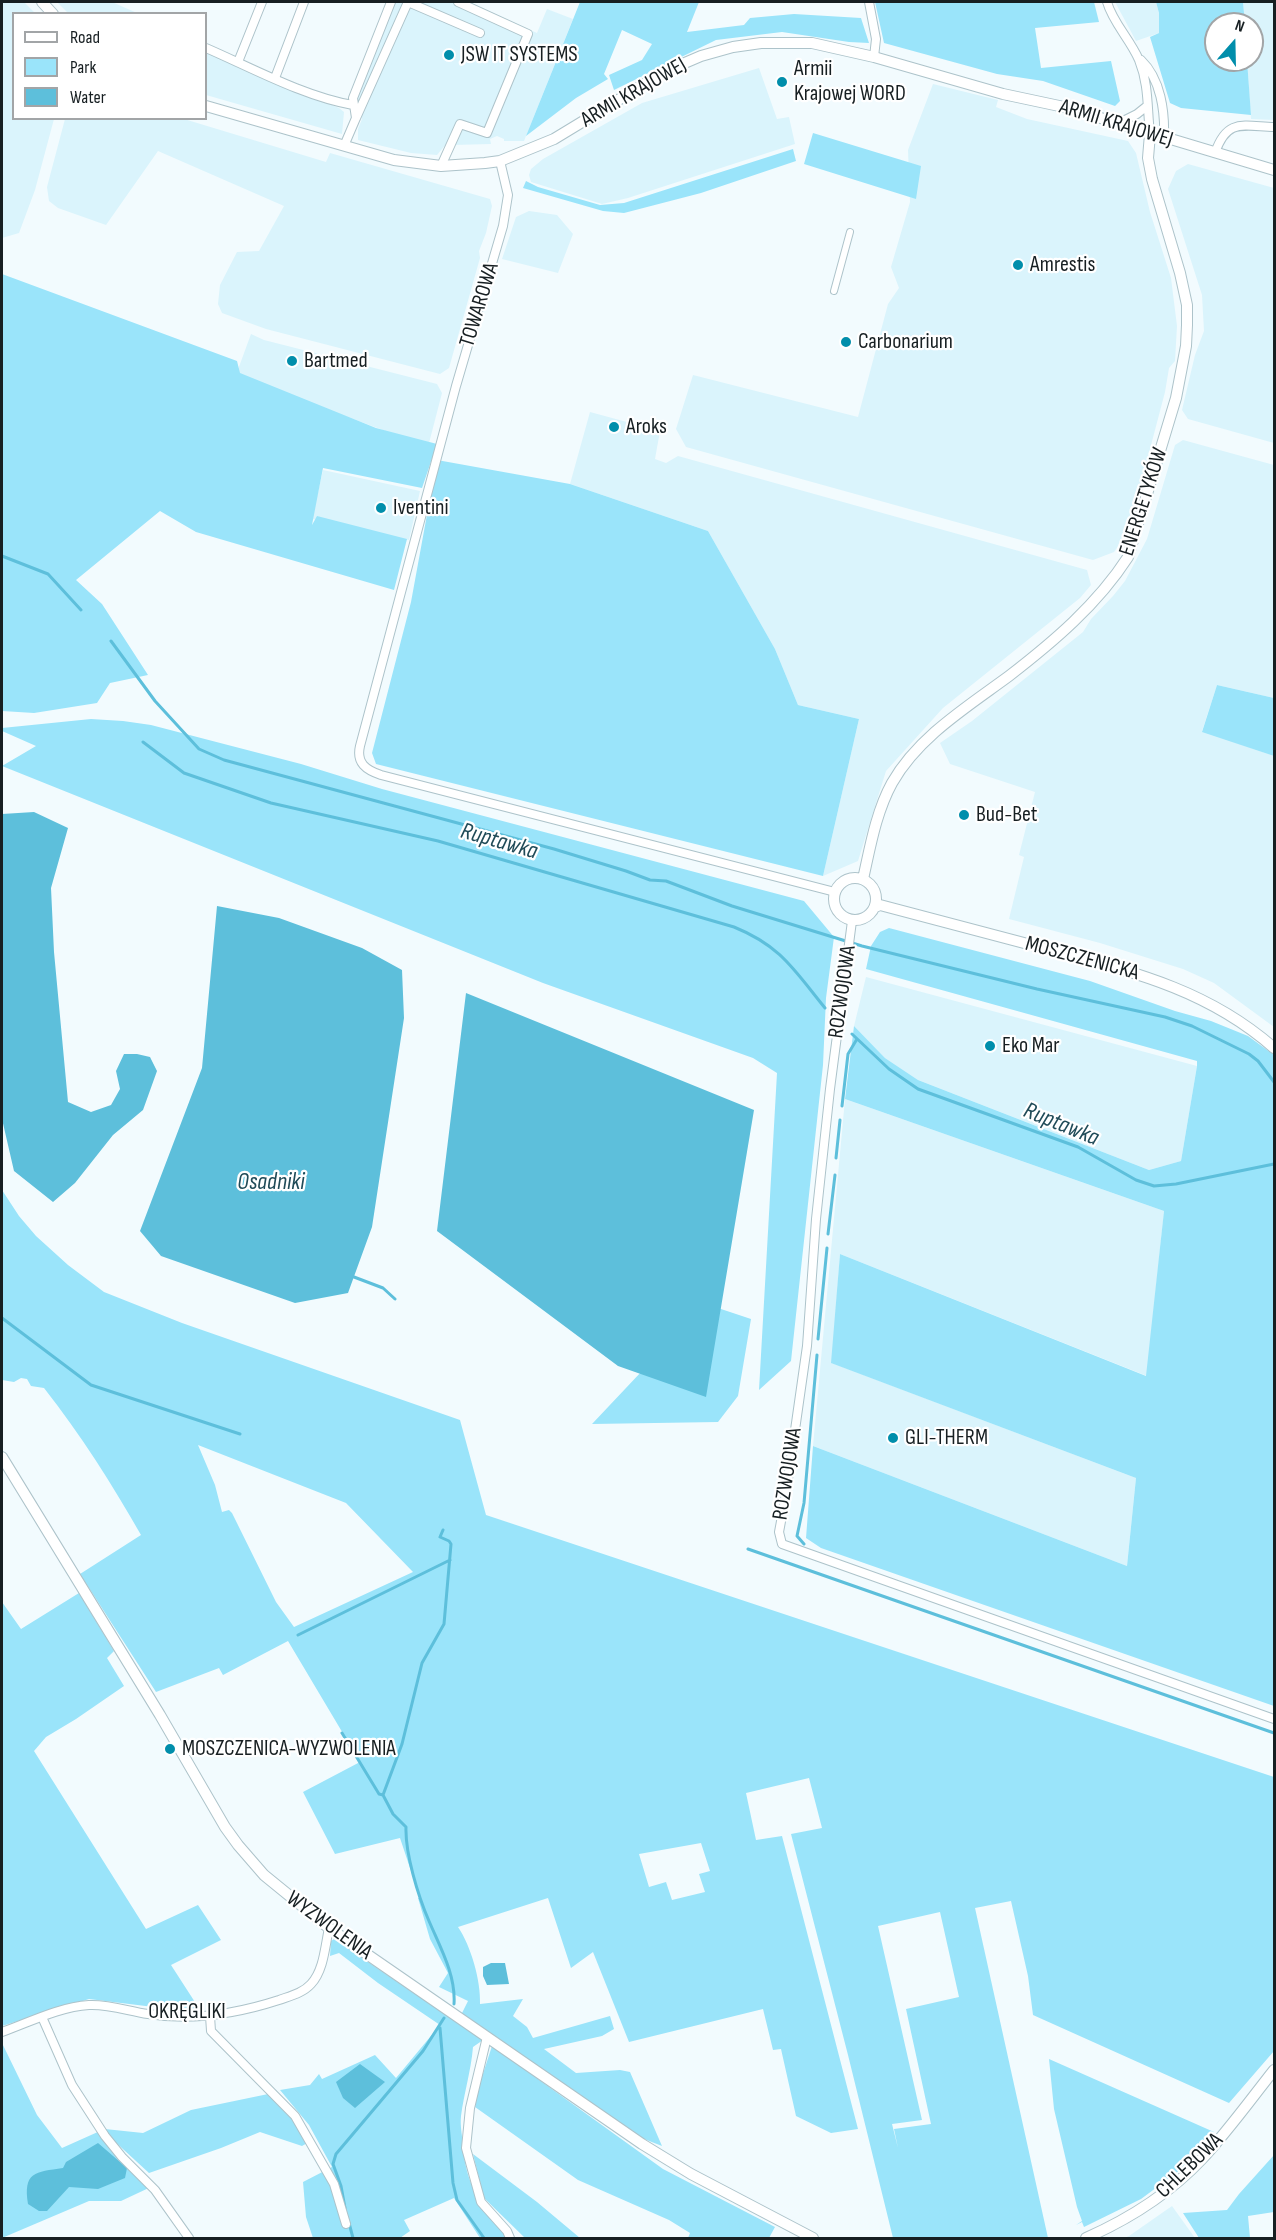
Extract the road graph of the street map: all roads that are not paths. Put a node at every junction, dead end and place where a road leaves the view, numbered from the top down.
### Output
1 (262, 2) edge
2 (304, 2) edge
3 (391, 2) edge
4 (458, 2) edge
5 (869, 2) edge
6 (1107, 2) edge
7 (480, 33) dead end
8 (207, 48) edge
9 (874, 57) junction
10 (1138, 57) junction
11 (238, 62) junction
12 (275, 78) junction
13 (353, 105) junction
14 (207, 106) edge
15 (1147, 106) junction
16 (356, 118) junction
17 (1116, 124) junction
18 (1275, 127) edge
19 (1150, 134) junction
20 (1164, 138) junction
21 (344, 146) junction
22 (1215, 153) junction
23 (500, 161) junction
24 (441, 166) junction
25 (1275, 170) edge
26 (850, 232) dead end
27 (834, 291) dead end
28 (863, 879) junction
29 (835, 892) junction
30 (875, 907) junction
31 (852, 921) junction
32 (1275, 1048) edge
33 (2, 1457) edge
34 (1275, 1719) edge
35 (329, 1928) junction
36 (210, 2016) junction
37 (42, 2017) junction
38 (2, 2032) edge
39 (487, 2037) junction
40 (1275, 2070) edge
41 (346, 2224) dead end
42 (189, 2238) edge
43 (510, 2238) edge
44 (813, 2238) edge
45 (1086, 2238) edge

1 - 11 street
2 - 12 street
3 - 13 street
4 - 24 street
5 - 9 street
6 - 10 street
7 - 16 street
8 - 11 street
9 - 17 street, ARMII KRAJOWEJ
9 - 23 street, ARMII KRAJOWEJ
10 - 15 street
10 - 20 street
11 - 12 street
12 - 13 street
13 - 16 street
14 - 21 street, ARMII KRAJOWEJ
15 - 17 street
15 - 19 street
16 - 21 street
17 - 19 street, ARMII KRAJOWEJ
18 - 22 street
19 - 20 street, ARMII KRAJOWEJ
19 - 28 street, ENERGETYKÓW
20 - 22 street, ARMII KRAJOWEJ
21 - 24 street, ARMII KRAJOWEJ
22 - 25 street, ARMII KRAJOWEJ
23 - 24 street, ARMII KRAJOWEJ
23 - 29 street, TOWAROWA
26 - 27 street
28 - 29 street
28 - 30 street
29 - 31 street
30 - 31 street
30 - 32 street, MOSZCZENICKA
31 - 34 street, ROZWOJOWA
33 - 35 street, WYZWOLENIA
35 - 36 street, OKRĘGLIKI
35 - 39 street, WYZWOLENIA
36 - 37 street, OKRĘGLIKI
36 - 41 street
37 - 38 street, OKRĘGLIKI
37 - 42 street
39 - 43 street
39 - 44 street, WYZWOLENIA
40 - 45 street, CHLEBOWA

